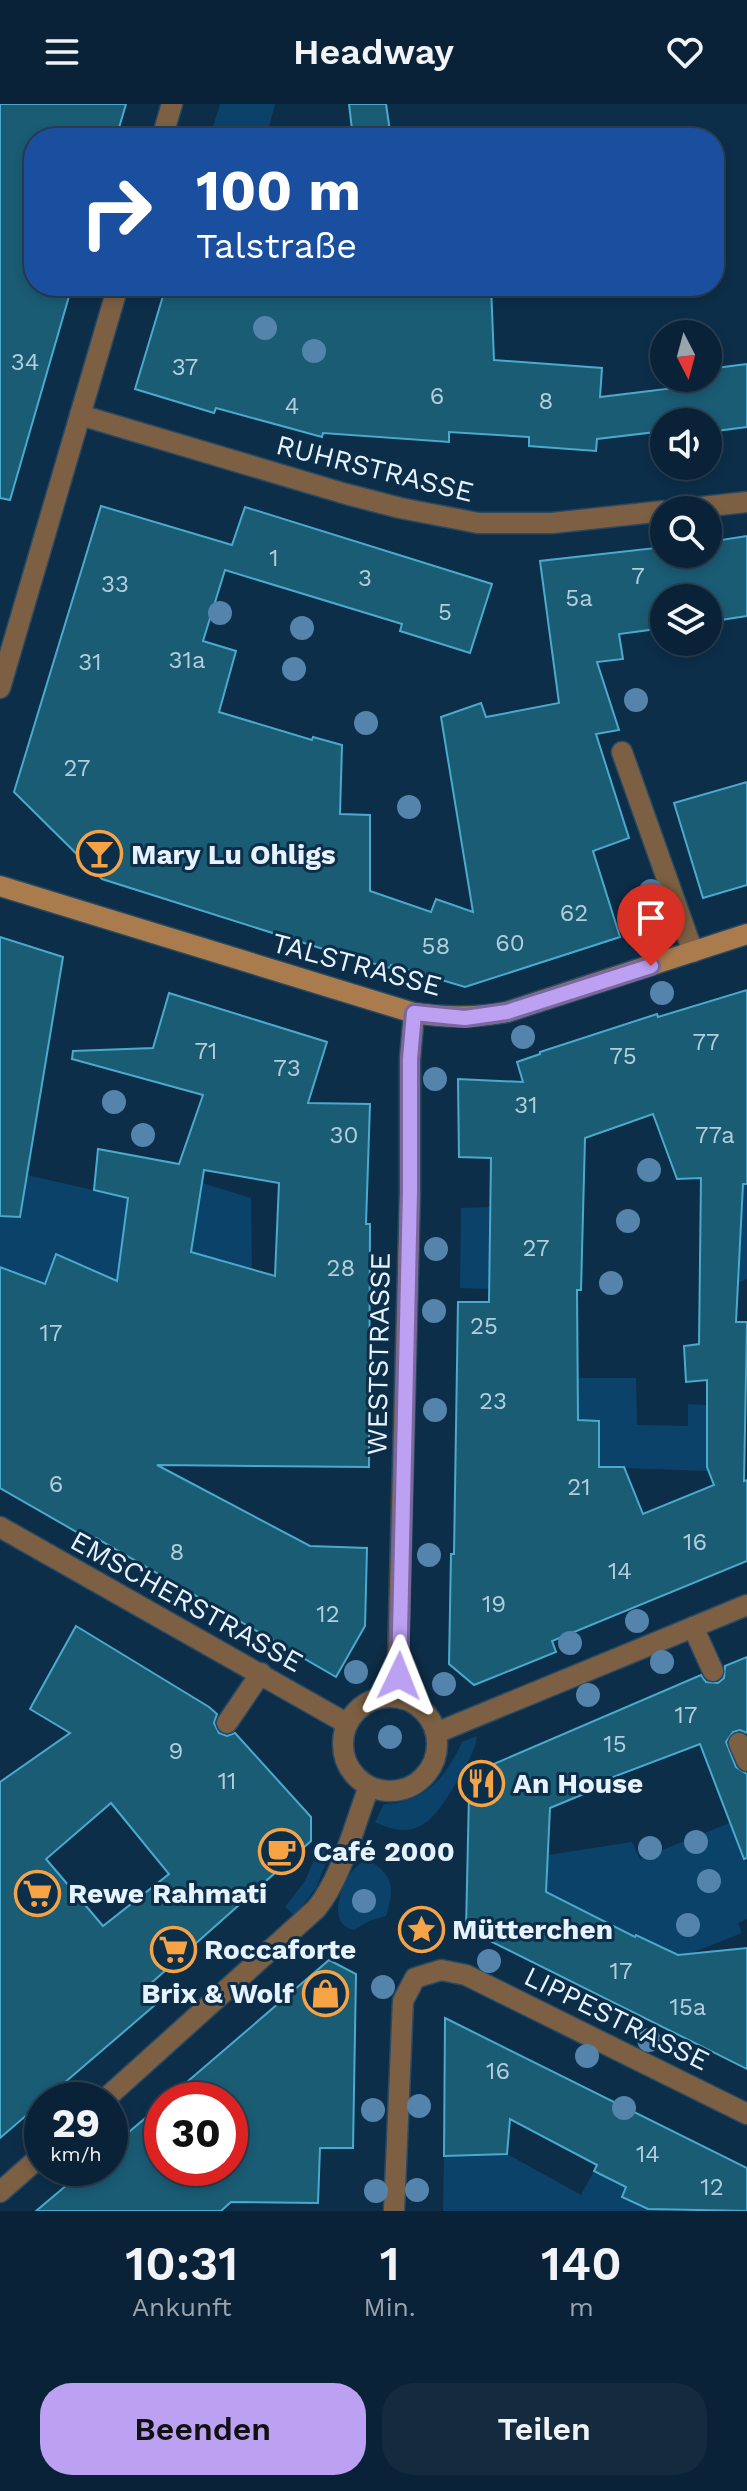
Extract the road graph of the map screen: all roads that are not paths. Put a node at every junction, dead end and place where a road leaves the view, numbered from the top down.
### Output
1 (172, 104) edge
2 (165, 128) edge
3 (115, 296) edge
4 (80, 415) junction
5 (747, 502) edge
6 (722, 505) edge
7 (650, 512) edge
8 (0, 688) edge
9 (622, 752) dead end
10 (0, 886) edge
11 (747, 934) edge
12 (693, 952) junction
13 (414, 1013) junction
14 (0, 1527) edge
15 (747, 1605) edge
16 (693, 1627) junction
17 (713, 1671) dead end
18 (261, 1673) junction
19 (397, 1697) junction
20 (227, 1723) dead end
21 (346, 1723) junction
22 (436, 1733) junction
23 (369, 1787) junction
24 (124, 2082) edge
25 (747, 2114) edge
26 (24, 2171) edge
27 (0, 2192) edge
28 (394, 2211) edge

1 - 2 street
3 - 4 street
4 - 7 street, RUHRSTRASSE
4 - 8 street
5 - 6 street
9 - 12 street
10 - 13 main road, TALSTRASSE
11 - 12 main road, TALSTRASSE
12 - 13 main road, TALSTRASSE
13 - 19 street, WESTSTRASSE
14 - 18 street, EMSCHERSTRASSE
15 - 16 street
16 - 17 street
16 - 22 street
18 - 20 street
18 - 21 street, EMSCHERSTRASSE
19 - 21 street
19 - 22 street
21 - 23 street
22 - 23 street
23 - 24 street
25 - 28 street, LIPPESTRASSE
26 - 27 street

